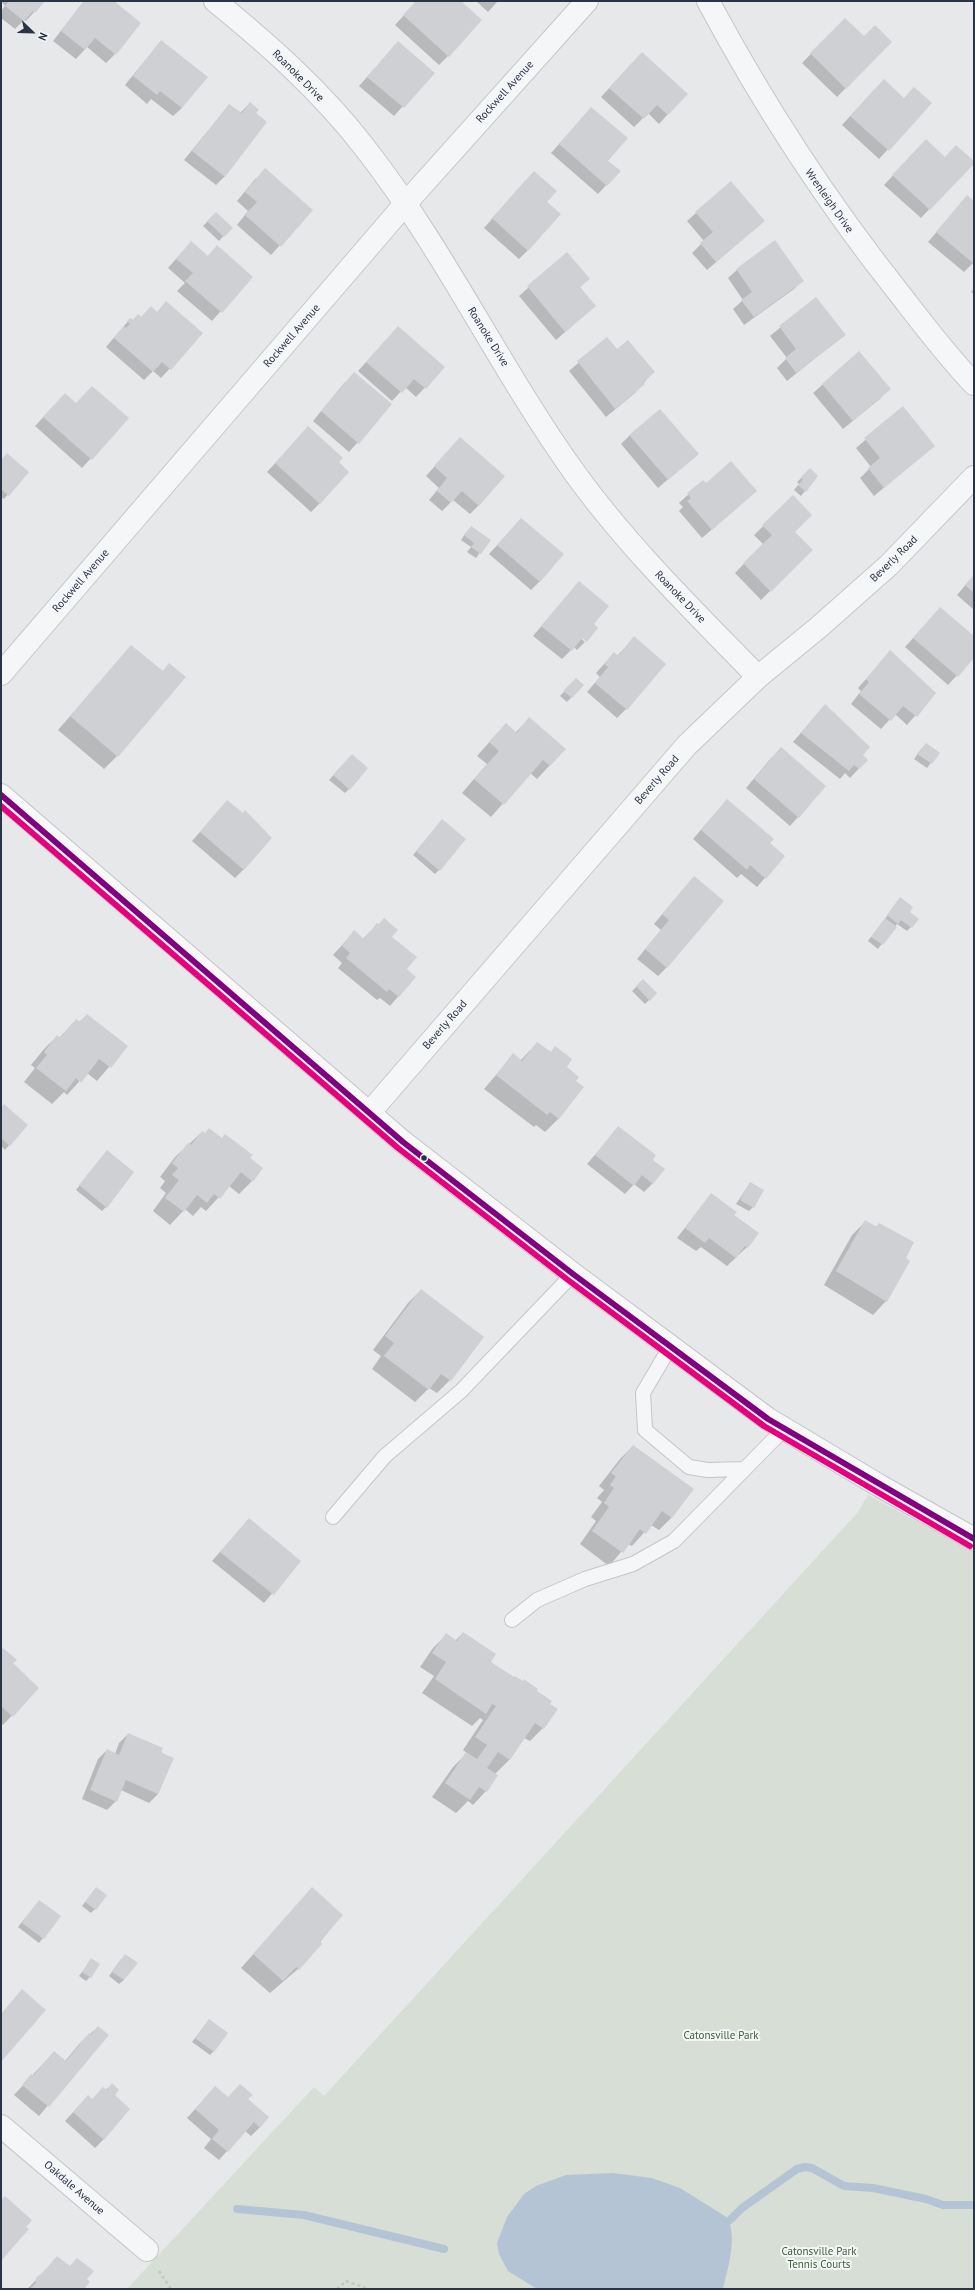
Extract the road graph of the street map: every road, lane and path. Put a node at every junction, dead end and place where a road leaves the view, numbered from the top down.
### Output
1 (215, 1) edge
2 (586, 1) edge
3 (708, 1) edge
4 (406, 203) junction
5 (974, 384) edge
6 (974, 477) edge
7 (1, 674) edge
8 (758, 677) junction
9 (1, 795) edge
10 (370, 1112) junction
11 (573, 1274) junction
12 (670, 1347) junction
13 (784, 1429) junction
14 (742, 1469) junction
15 (333, 1517) dead end
16 (974, 1539) edge
17 (512, 1620) dead end
18 (1, 2126) edge
19 (147, 2250) dead end
20 (337, 2289) edge
21 (369, 2289) edge

1 - 4 street, Roanoke Drive
2 - 4 street, Rockwell Avenue
3 - 5 street, Wrenleigh Drive
4 - 7 street, Rockwell Avenue
4 - 8 street, Roanoke Drive
6 - 8 street, Beverly Road
8 - 10 street, Beverly Road
9 - 10 main road
10 - 11 main road
11 - 12 main road
11 - 15 lane
12 - 13 main road
12 - 14 lane
13 - 14 lane
13 - 16 main road
14 - 17 lane
18 - 19 street, Oakdale Avenue
20 - 21 path

